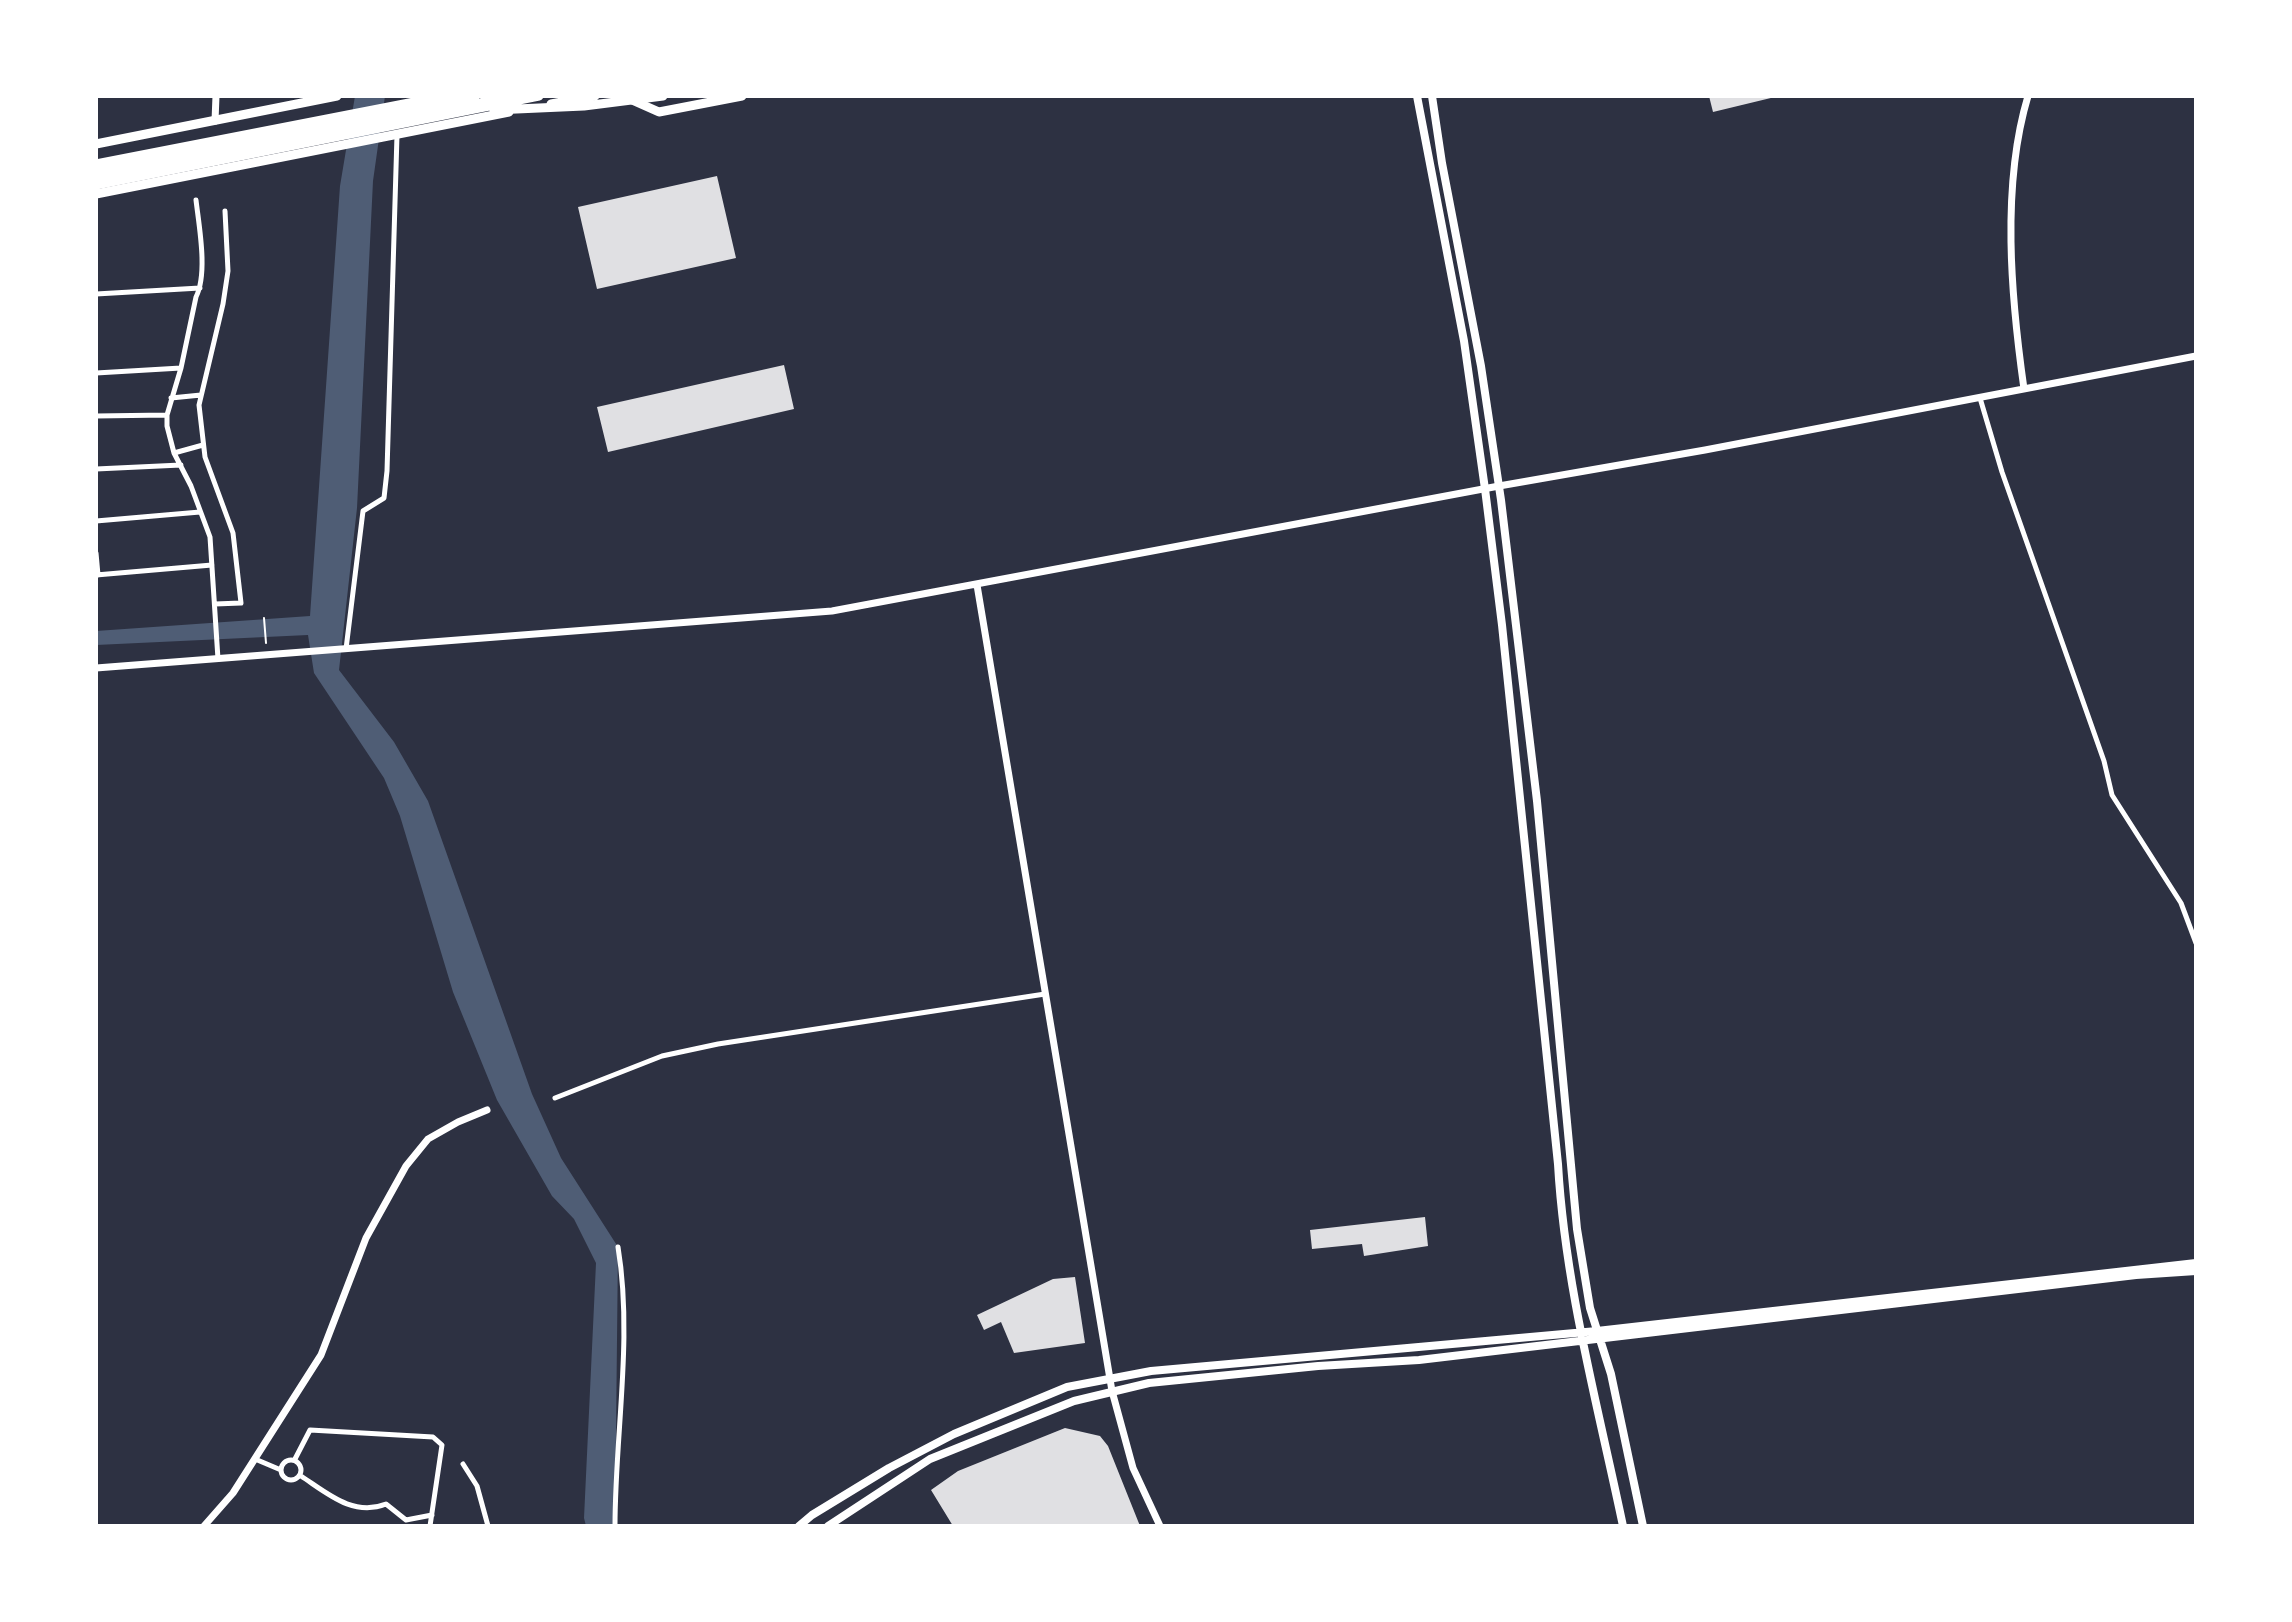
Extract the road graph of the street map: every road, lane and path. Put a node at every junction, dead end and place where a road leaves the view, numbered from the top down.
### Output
1 (216, 96) edge
2 (337, 96) edge
3 (445, 96) edge
4 (475, 96) edge
5 (539, 96) edge
6 (595, 96) edge
7 (623, 96) edge
8 (663, 96) edge
9 (742, 96) edge
10 (1417, 96) edge
11 (1432, 96) edge
12 (2028, 96) edge
13 (510, 97) edge
14 (463, 111) junction
15 (401, 115) junction
16 (481, 117) junction
17 (215, 121) junction
18 (326, 130) junction
19 (397, 134) junction
20 (96, 144) edge
21 (96, 167) edge
22 (133, 172) junction
23 (180, 177) junction
24 (96, 182) edge
25 (96, 194) edge
26 (196, 200) dead end
27 (225, 211) dead end
28 (201, 288) junction
29 (96, 294) edge
30 (2196, 356) edge
31 (181, 368) junction
32 (96, 373) edge
33 (2024, 389) junction
34 (201, 395) junction
35 (171, 398) junction
36 (1980, 398) junction
37 (167, 415) junction
38 (96, 416) edge
39 (203, 445) junction
40 (174, 453) junction
41 (181, 465) junction
42 (96, 469) edge
43 (1499, 486) junction
44 (1485, 489) junction
45 (200, 512) junction
46 (96, 521) edge
47 (96, 553) edge
48 (212, 565) junction
49 (97, 575) edge
50 (977, 585) junction
51 (215, 604) junction
52 (264, 618) dead end
53 (266, 643) dead end
54 (346, 649) junction
55 (218, 659) junction
56 (96, 668) edge
57 (2196, 943) edge
58 (1045, 994) junction
59 (555, 1098) dead end
60 (487, 1110) dead end
61 (618, 1247) dead end
62 (2196, 1263) edge
63 (2196, 1271) edge
64 (1598, 1335) junction
65 (1581, 1337) junction
66 (1109, 1378) junction
67 (1112, 1391) junction
68 (255, 1459) junction
69 (295, 1459) junction
70 (463, 1464) dead end
71 (281, 1470) junction
72 (301, 1476) junction
73 (432, 1515) junction
74 (204, 1526) edge
75 (430, 1526) edge
76 (488, 1526) edge
77 (615, 1526) edge
78 (799, 1526) edge
79 (828, 1526) edge
80 (1160, 1526) edge
81 (1623, 1526) edge
82 (1643, 1526) edge

1 - 17 street
2 - 17 main road
3 - 21 main road
4 - 15 main road
5 - 14 main road
6 - 16 main road
7 - 9 main road
8 - 14 main road
10 - 44 main road
11 - 43 main road
12 - 33 street
13 - 15 main road
13 - 16 main road
14 - 24 main road
15 - 18 main road
16 - 19 main road
17 - 20 main road
18 - 21 main road
18 - 22 main road
19 - 23 main road
19 - 54 street
22 - 23 main road
22 - 24 main road
23 - 25 main road
26 - 28 street
27 - 34 street
28 - 29 street
28 - 31 street
30 - 33 street
31 - 32 street
31 - 35 street
33 - 36 street
34 - 35 street
34 - 39 street
35 - 37 street
36 - 43 street
36 - 57 street
37 - 38 street
37 - 40 street
39 - 40 street
39 - 51 street
40 - 41 street
41 - 42 street
41 - 45 street
43 - 44 street
43 - 64 main road
44 - 50 street
44 - 65 main road
45 - 46 street
45 - 48 street
47 - 49 street
48 - 49 street
48 - 51 street
50 - 54 street
50 - 58 street
51 - 55 street
52 - 53 path
54 - 55 street
55 - 56 street
58 - 59 street
58 - 66 street
60 - 68 street
61 - 77 street
62 - 64 main road
63 - 64 main road
64 - 65 main road
64 - 82 main road
65 - 66 main road
65 - 67 main road
65 - 81 main road
66 - 67 street
66 - 78 main road
67 - 79 main road
67 - 80 street
68 - 71 street
68 - 74 street
69 - 71 street
69 - 72 street
69 - 73 street
70 - 76 street
71 - 72 street
72 - 73 street
73 - 75 street

